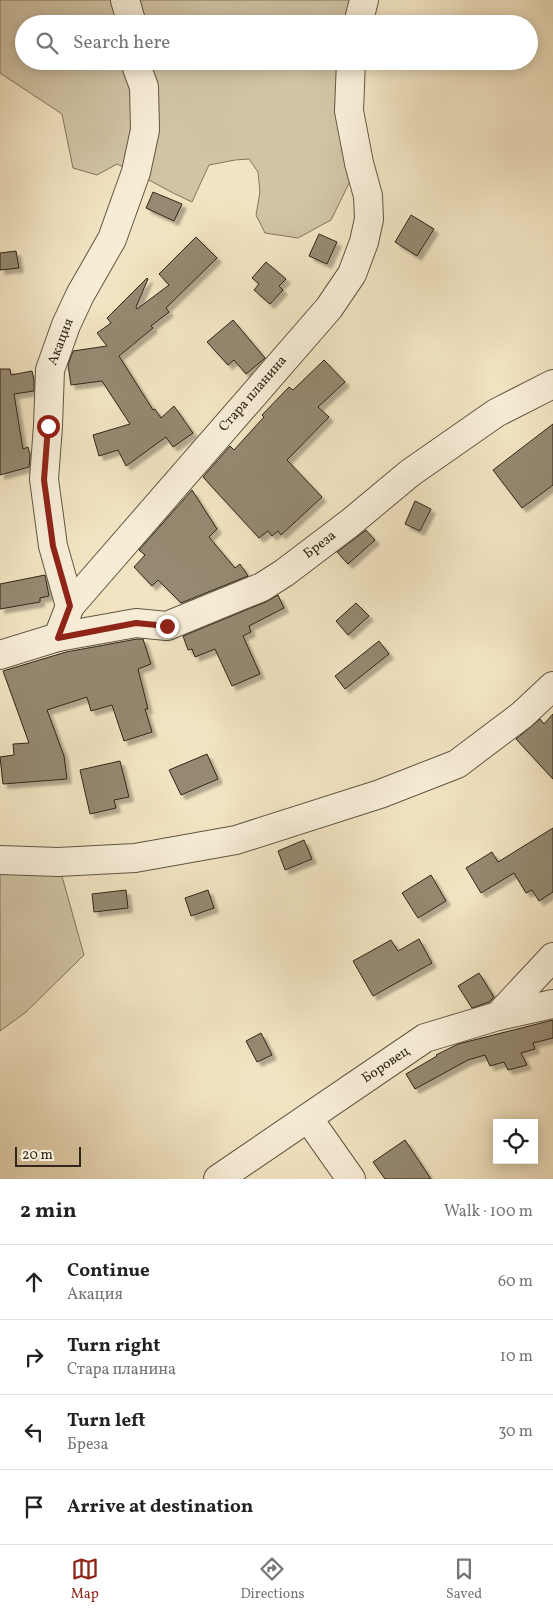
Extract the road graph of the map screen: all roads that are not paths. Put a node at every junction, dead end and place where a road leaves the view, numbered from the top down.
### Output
1 (125, 0) edge
2 (364, 0) edge
3 (129, 15) edge
4 (360, 15) edge
5 (138, 70) edge
6 (351, 70) edge
7 (553, 384) edge
8 (70, 606) junction
9 (58, 638) junction
10 (0, 655) edge
11 (553, 686) edge
12 (0, 860) edge
13 (553, 957) edge
14 (553, 1004) edge
15 (498, 1016) junction
16 (308, 1118) junction
17 (218, 1179) edge
18 (351, 1179) edge

1 - 3 street
2 - 4 street
5 - 8 street, Акация
6 - 8 street, Стара планина
7 - 9 street, Бреза
8 - 9 street, Стара планина
9 - 10 street
11 - 12 street
13 - 15 street
14 - 15 street, Боровец
15 - 16 street, Боровец
16 - 17 street, Боровец
16 - 18 street

